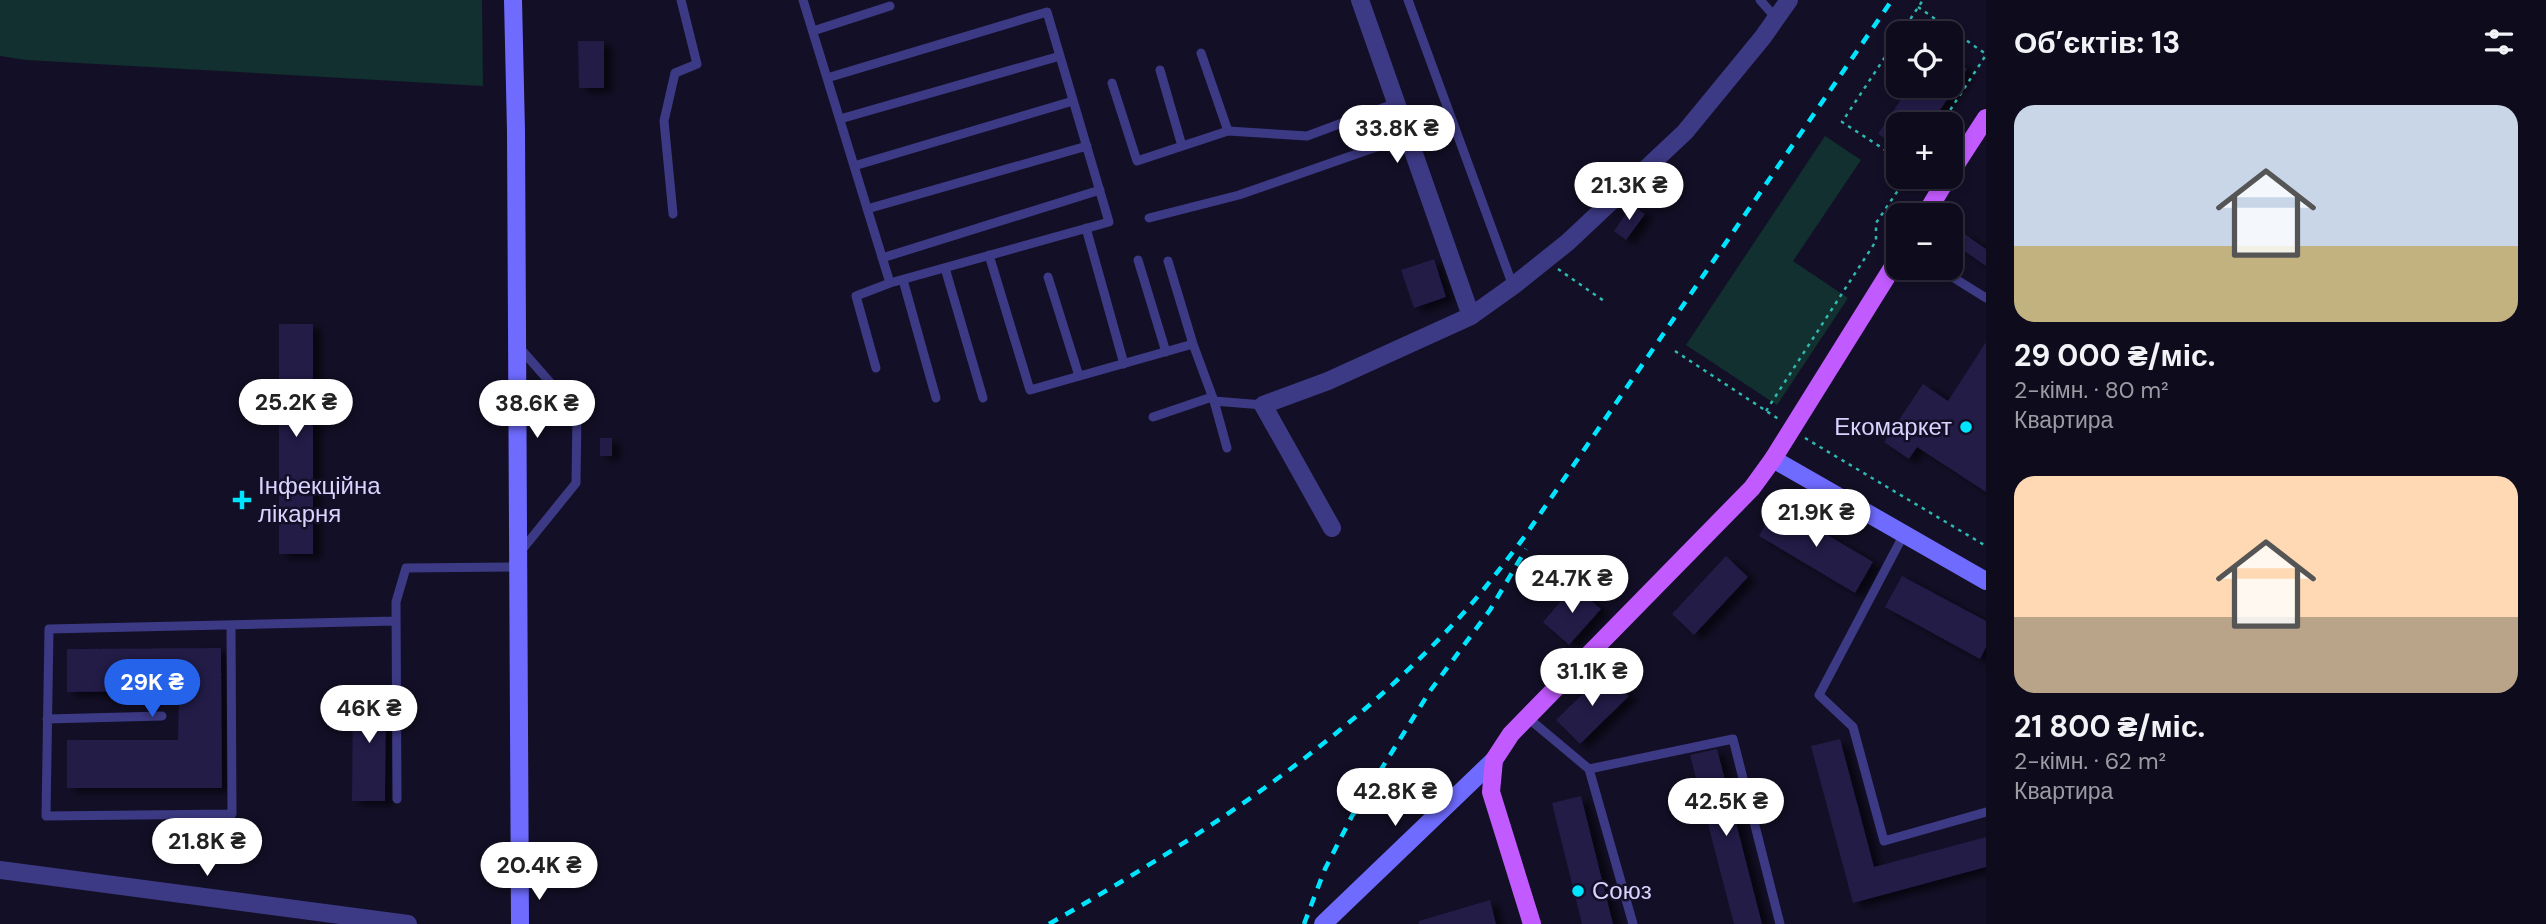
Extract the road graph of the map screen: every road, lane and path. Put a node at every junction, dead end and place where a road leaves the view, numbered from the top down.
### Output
1 (513, 0) edge
2 (681, 0) edge
3 (803, 0) edge
4 (1360, 0) edge
5 (1408, 0) edge
6 (1760, 0) edge
7 (1789, 0) edge
8 (1923, 0) edge
9 (890, 6) dead end
10 (1918, 7) junction
11 (1776, 18) junction
12 (1909, 21) edge
13 (813, 31) junction
14 (1201, 52) dead end
15 (1060, 55) junction
16 (1986, 55) edge
17 (1886, 56) edge
18 (1160, 70) dead end
19 (827, 78) junction
20 (1112, 83) dead end
21 (1073, 101) junction
22 (1396, 103) junction
23 (1949, 112) edge
24 (1986, 118) edge
25 (840, 119) junction
26 (1228, 131) junction
27 (1408, 136) junction
28 (1087, 146) junction
29 (1182, 146) junction
30 (1886, 151) edge
31 (1963, 154) edge
32 (854, 166) junction
33 (1899, 189) edge
34 (1100, 190) junction
35 (867, 209) junction
36 (673, 214) dead end
37 (1149, 218) dead end
38 (1086, 228) junction
39 (989, 256) junction
40 (882, 258) junction
41 (1138, 260) dead end
42 (1168, 261) dead end
43 (1545, 261) junction
44 (945, 268) junction
45 (1048, 276) dead end
46 (1886, 278) edge
47 (903, 280) junction
48 (1957, 280) edge
49 (890, 283) junction
50 (1513, 286) junction
51 (1986, 298) edge
52 (1604, 301) dead end
53 (1471, 316) junction
54 (1193, 344) junction
55 (517, 345) junction
56 (1675, 351) dead end
57 (1166, 352) junction
58 (1124, 364) junction
59 (877, 368) dead end
60 (1079, 376) junction
61 (936, 398) dead end
62 (983, 398) dead end
63 (1213, 399) junction
64 (1263, 405) junction
65 (1766, 411) junction
66 (1153, 417) dead end
67 (1780, 420) dead end
68 (1805, 438) dead end
69 (1227, 448) dead end
70 (1773, 459) junction
71 (1332, 528) dead end
72 (1904, 534) junction
73 (1986, 546) edge
74 (518, 561) junction
75 (1986, 581) edge
76 (397, 621) junction
77 (231, 625) junction
78 (162, 716) dead end
79 (1528, 718) junction
80 (47, 719) junction
81 (1494, 760) junction
82 (1589, 769) junction
83 (397, 799) dead end
84 (1986, 812) edge
85 (0, 870) edge
86 (408, 924) edge
87 (520, 924) edge
88 (1323, 924) edge
89 (1532, 924) edge
90 (1633, 924) edge
91 (1780, 924) edge

1 - 55 main road
2 - 36 lane
3 - 13 lane
4 - 22 street
5 - 50 lane
6 - 11 lane
7 - 11 street
8 - 10 path
9 - 13 lane
10 - 12 path
10 - 16 path
11 - 43 street
13 - 19 lane
14 - 26 lane
15 - 19 lane
15 - 21 lane
15 - 25 lane
16 - 23 path
17 - 30 path
18 - 29 lane
19 - 25 lane
20 - 29 lane
21 - 28 lane
21 - 32 lane
22 - 26 lane
22 - 27 street
24 - 31 main road
25 - 32 lane
26 - 29 lane
27 - 37 lane
27 - 53 street
28 - 34 lane
28 - 35 lane
32 - 35 lane
33 - 65 path
34 - 38 lane
34 - 40 lane
35 - 40 lane
38 - 39 lane
38 - 58 lane
39 - 44 lane
39 - 60 lane
40 - 49 lane
41 - 57 lane
42 - 54 lane
43 - 50 street
43 - 52 path
44 - 47 lane
44 - 62 lane
45 - 60 lane
46 - 70 main road
47 - 49 lane
47 - 61 lane
48 - 51 lane
49 - 59 lane
50 - 53 street
53 - 64 street
54 - 57 lane
54 - 63 lane
55 - 74 main road
55 - 74 lane
56 - 65 path
57 - 58 lane
58 - 60 lane
63 - 64 lane
63 - 66 lane
63 - 69 lane
64 - 71 street
65 - 67 path
68 - 73 path
70 - 72 main road
70 - 79 main road
72 - 75 main road
72 - 84 lane
74 - 76 lane
74 - 87 main road
76 - 77 lane
76 - 83 lane
77 - 80 lane
77 - 80 lane
78 - 80 lane
79 - 81 main road
79 - 82 lane
81 - 88 main road
81 - 89 main road
82 - 90 lane
82 - 91 lane
85 - 86 street

